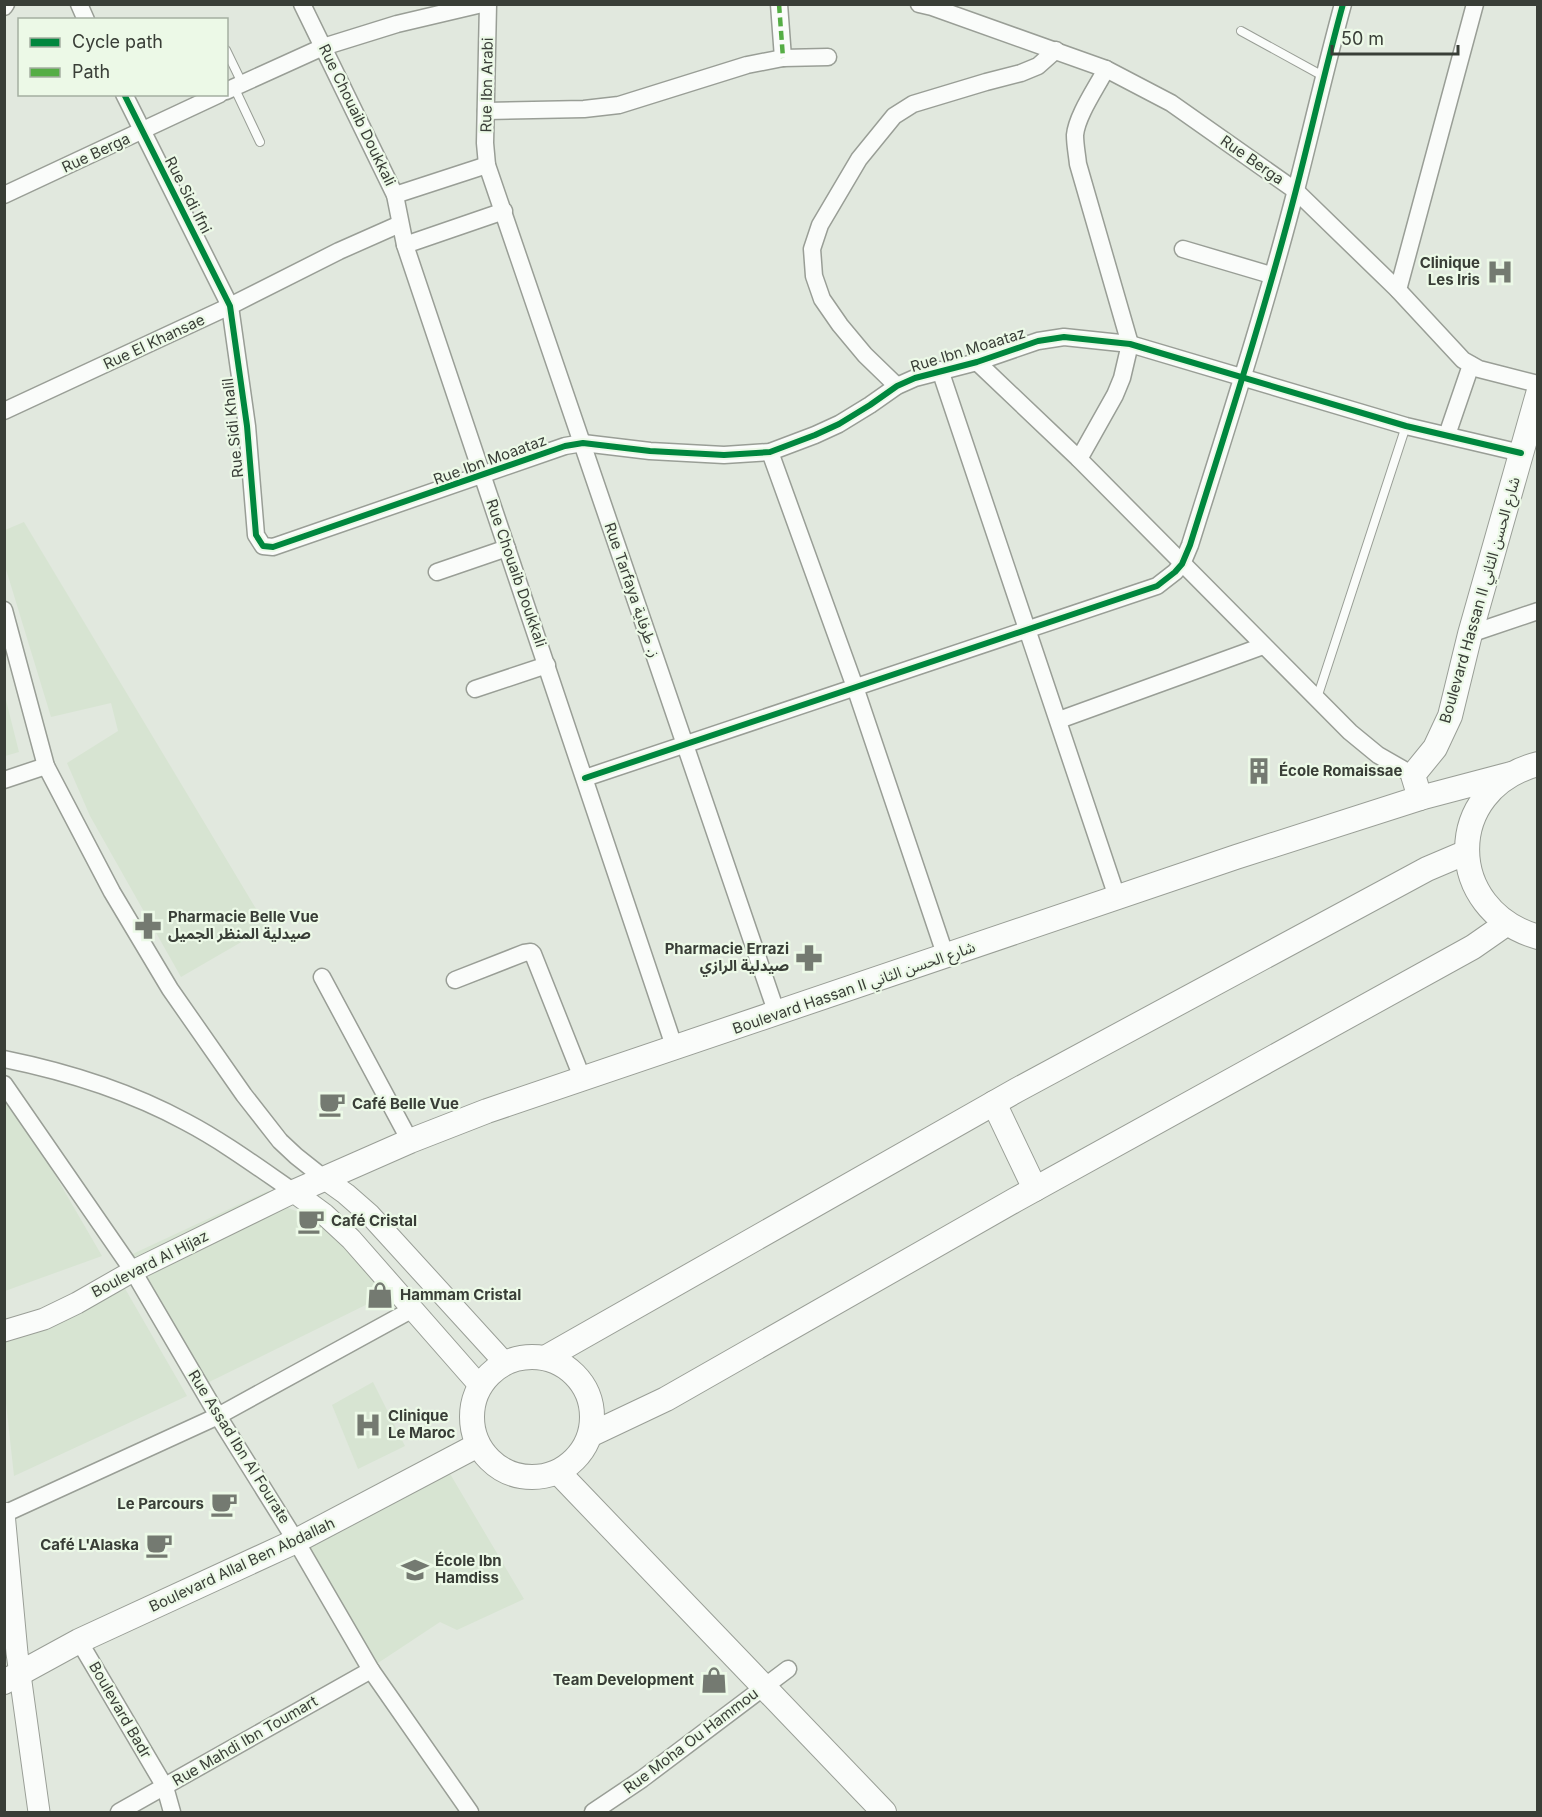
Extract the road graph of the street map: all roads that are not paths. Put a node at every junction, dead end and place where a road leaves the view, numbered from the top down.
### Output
1 (79, 4) edge
2 (302, 4) edge
3 (483, 4) edge
4 (488, 4) edge
5 (779, 4) edge
6 (919, 4) edge
7 (1344, 4) edge
8 (1474, 4) edge
9 (85, 18) edge
10 (1241, 31) dead end
11 (323, 47) junction
12 (1056, 50) junction
13 (828, 57) dead end
14 (783, 58) junction
15 (228, 66) edge
16 (1106, 69) junction
17 (1323, 76) junction
18 (231, 89) edge
19 (125, 96) edge
20 (216, 96) edge
21 (486, 111) junction
22 (143, 131) junction
23 (261, 142) dead end
24 (487, 165) junction
25 (1296, 191) junction
26 (4, 195) edge
27 (395, 195) junction
28 (504, 211) junction
29 (400, 224) junction
30 (405, 245) junction
31 (1183, 249) dead end
32 (1271, 275) junction
33 (1398, 290) junction
34 (230, 306) junction
35 (1130, 344) junction
36 (977, 362) junction
37 (1471, 365) junction
38 (940, 370) junction
39 (1243, 377) junction
40 (1538, 384) edge
41 (897, 386) junction
42 (1538, 394) edge
43 (4, 411) edge
44 (1406, 426) junction
45 (1448, 435) junction
46 (583, 443) junction
47 (770, 452) junction
48 (1521, 453) junction
49 (1079, 459) junction
50 (483, 476) junction
51 (263, 546) joint
52 (507, 548) junction
53 (1182, 564) junction
54 (437, 572) dead end
55 (4, 610) edge
56 (1538, 611) edge
57 (1027, 628) junction
58 (1470, 634) junction
59 (1263, 646) junction
60 (547, 665) junction
61 (855, 687) junction
62 (475, 689) dead end
63 (1317, 698) junction
64 (1059, 720) junction
65 (684, 744) junction
66 (1537, 764) edge
67 (45, 766) junction
68 (1511, 774) junction
69 (1413, 775) junction
70 (585, 778) junction
71 (4, 780) edge
72 (1420, 798) junction
73 (1467, 852) junction
74 (1117, 897) junction
75 (1506, 924) junction
76 (1538, 937) edge
77 (946, 957) junction
78 (322, 976) dead end
79 (454, 980) dead end
80 (777, 1014) junction
81 (675, 1049) junction
82 (4, 1059) edge
83 (584, 1080) junction
84 (4, 1084) edge
85 (994, 1103) junction
86 (410, 1141) junction
87 (325, 1179) junction
88 (1035, 1189) junction
89 (294, 1192) junction
90 (133, 1271) junction
91 (413, 1309) junction
92 (4, 1331) edge
93 (545, 1358) junction
94 (505, 1363) junction
95 (480, 1386) junction
96 (218, 1416) junction
97 (590, 1435) junction
98 (478, 1445) junction
99 (558, 1472) junction
100 (5, 1513) edge
101 (296, 1541) junction
102 (79, 1641) junction
103 (789, 1669) dead end
104 (371, 1670) junction
105 (12, 1678) edge
106 (764, 1687) junction
107 (165, 1787) junction
108 (39, 1812) edge
109 (119, 1812) edge
110 (172, 1812) edge
111 (470, 1812) edge
112 (593, 1812) edge
113 (884, 1812) edge

1 - 9 street
2 - 11 street, Rue Chouaib Doukkali
3 - 11 street, Rue Berga
4 - 21 street, Rue Ibn Arabi
5 - 14 street
6 - 12 street, Rue Berga
7 - 17 street
8 - 33 street
10 - 17 lane
11 - 18 street, Rue Berga
11 - 27 street, Rue Chouaib Doukkali
12 - 16 street, Rue Berga
12 - 41 street
13 - 14 street
14 - 21 street
15 - 18 lane
16 - 25 street, Rue Berga
16 - 35 street
17 - 25 street
18 - 23 lane
19 - 22 street, Rue Sidi Ifni
20 - 22 street, Rue Berga
21 - 24 street, Rue Ibn Arabi
22 - 26 street, Rue Berga
22 - 34 street, Rue Sidi Ifni
24 - 27 street
24 - 28 street, Rue Tarfaya ز. طرفاية
25 - 32 street
25 - 33 street, Rue Berga
27 - 29 street, Rue Chouaib Doukkali
28 - 30 street
28 - 46 street, Rue Tarfaya ز. طرفاية
29 - 30 street, Rue Chouaib Doukkali
29 - 34 street, Rue El Khansae
30 - 50 street, Rue Chouaib Doukkali
31 - 32 street
32 - 39 street
33 - 37 street, Rue Berga
34 - 43 street, Rue El Khansae
34 - 51 street, Rue Sidi Khalil
35 - 36 street, Rue Ibn Moaataz
35 - 39 street, Rue Ibn Moaataz
35 - 49 street
36 - 38 street, Rue Ibn Moaataz
36 - 49 street
37 - 40 street, Rue Berga
37 - 45 street
38 - 41 street, Rue Ibn Moaataz
38 - 57 street
39 - 44 street, Rue Ibn Moaataz
39 - 53 street
41 - 47 street, Rue Ibn Moaataz
42 - 48 main road, Boulevard Hassan II شارع الحسن الثاني
44 - 45 street, Rue Ibn Moaataz
44 - 63 lane
45 - 48 street, Rue Ibn Moaataz
46 - 47 street, Rue Ibn Moaataz
46 - 50 street, Rue Ibn Moaataz
46 - 65 street, Rue Tarfaya ز. طرفاية
47 - 61 street
48 - 58 main road, Boulevard Hassan II شارع الحسن الثاني
49 - 53 street
50 - 51 street, Rue Ibn Moaataz
50 - 52 street, Rue Chouaib Doukkali
52 - 54 street
52 - 60 street, Rue Chouaib Doukkali
53 - 57 street
53 - 59 street
55 - 67 street
56 - 58 street
57 - 61 street
57 - 64 street
58 - 69 main road, Boulevard Hassan II شارع الحسن الثاني
59 - 63 street
59 - 64 street
60 - 62 street
60 - 70 street, Rue Chouaib Doukkali
61 - 65 street
61 - 77 street
63 - 69 street
64 - 74 street
65 - 70 street
65 - 80 street, Rue Tarfaya ز. طرفاية
66 - 68 main road
67 - 71 street
67 - 87 street
68 - 72 main road, Boulevard Hassan II شارع الحسن الثاني
68 - 73 main road
69 - 72 main road
70 - 81 street, Rue Chouaib Doukkali
72 - 74 main road, Boulevard Hassan II شارع الحسن الثاني
73 - 75 main road
73 - 85 main road
74 - 77 main road, Boulevard Hassan II شارع الحسن الثاني
75 - 76 main road
75 - 88 main road
77 - 80 main road, Boulevard Hassan II شارع الحسن الثاني
78 - 86 street
79 - 83 street
80 - 81 main road, Boulevard Hassan II شارع الحسن الثاني
81 - 83 main road, Boulevard Hassan II شارع الحسن الثاني
82 - 89 street
83 - 86 main road, Boulevard Hassan II شارع الحسن الثاني
84 - 90 street, Rue Assad Ibn Al Fourate
85 - 88 main road
85 - 93 main road
86 - 87 main road, Boulevard Hassan II شارع الحسن الثاني
87 - 89 main road, Boulevard Hassan II شارع الحسن الثاني
87 - 94 street
88 - 97 main road
89 - 90 street, Boulevard Al Hijaz
89 - 91 street
90 - 92 street, Boulevard Al Hijaz
90 - 96 street, Rue Assad Ibn Al Fourate
91 - 95 street
91 - 96 street
93 - 94 main road
93 - 97 main road
94 - 95 main road
95 - 98 main road
96 - 100 street
96 - 101 street, Rue Assad Ibn Al Fourate
97 - 99 main road
98 - 99 main road
98 - 101 main road, Boulevard Allal Ben Abdallah
99 - 106 main road
100 - 105 street
101 - 102 main road, Boulevard Allal Ben Abdallah
101 - 104 street, Rue Assad Ibn Al Fourate
102 - 105 main road, Boulevard Allal Ben Abdallah
102 - 107 street, Boulevard Badr
103 - 106 street, Rue Moha Ou Hammou
104 - 107 street, Rue Mahdi Ibn Toumart
104 - 111 street, Rue Assad Ibn Al Fourate
105 - 108 street
106 - 112 street, Rue Moha Ou Hammou
106 - 113 main road
107 - 109 street, Rue Mahdi Ibn Toumart
107 - 110 street, Boulevard Badr

